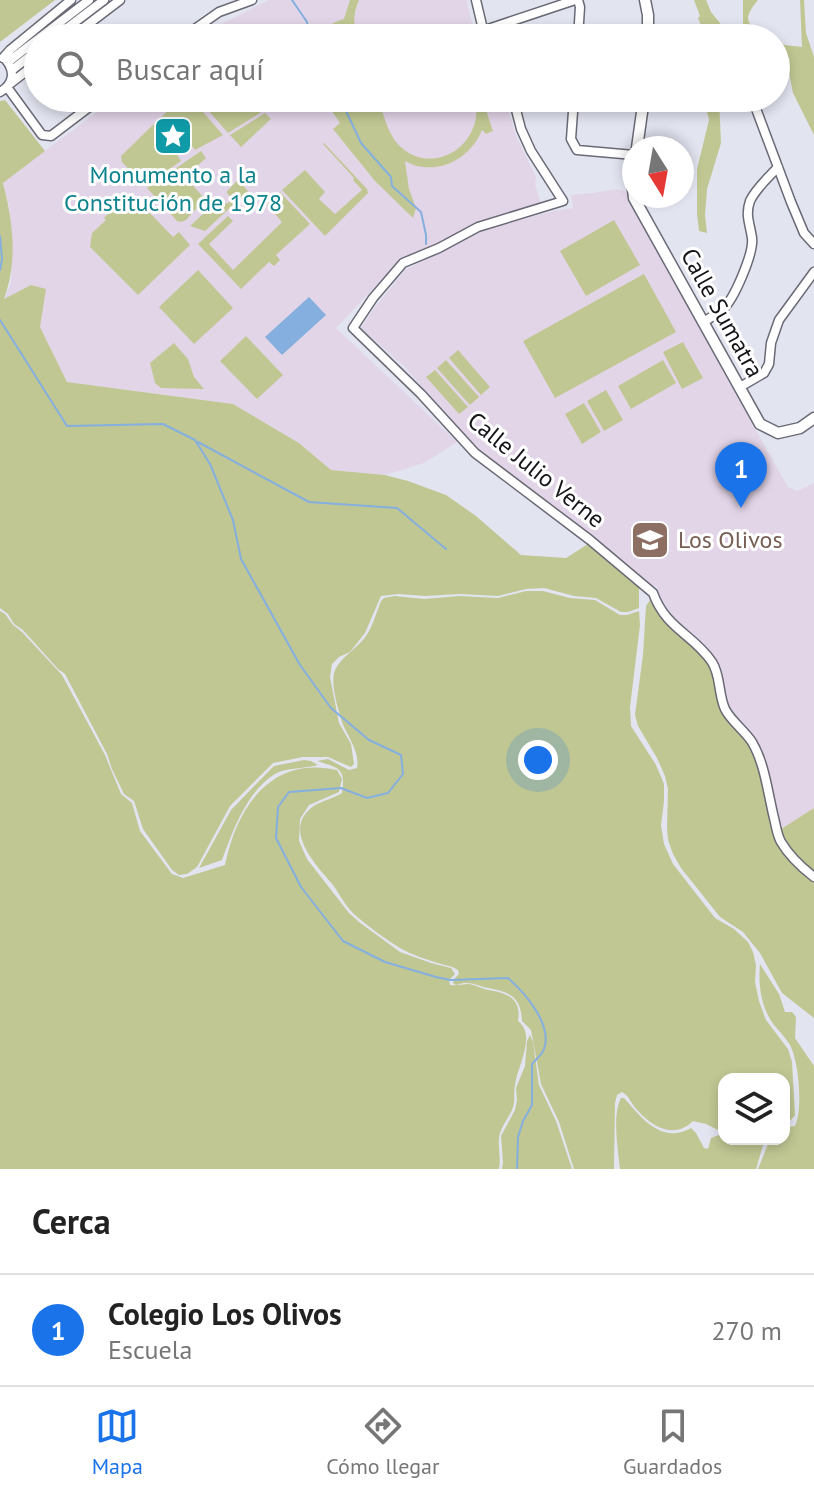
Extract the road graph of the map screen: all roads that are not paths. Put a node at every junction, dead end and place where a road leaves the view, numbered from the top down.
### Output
1 (71, 0) edge
2 (81, 0) edge
3 (89, 0) edge
4 (104, 0) edge
5 (120, 0) edge
6 (252, 0) edge
7 (476, 0) edge
8 (577, 0) edge
9 (645, 0) edge
10 (238, 3) edge
11 (73, 12) junction
12 (42, 24) edge
13 (57, 24) edge
14 (72, 24) edge
15 (88, 24) edge
16 (200, 24) edge
17 (482, 24) edge
18 (511, 24) edge
19 (579, 24) edge
20 (648, 24) edge
21 (24, 39) edge
22 (24, 49) edge
23 (6, 62) edge
24 (24, 73) edge
25 (6, 88) edge
26 (24, 112) edge
27 (24, 112) edge
28 (83, 112) edge
29 (517, 112) edge
30 (573, 112) edge
31 (642, 112) edge
32 (757, 112) edge
33 (639, 136) edge
34 (622, 154) edge
35 (778, 167) junction
36 (640, 208) edge
37 (814, 244) edge
38 (814, 272) edge
39 (704, 322) junction
40 (740, 387) junction
41 (814, 418) edge
42 (814, 877) edge

1 - 12 street
2 - 11 street
3 - 11 street
4 - 14 street
5 - 15 street
6 - 10 street
7 - 17 street
8 - 18 street
8 - 19 street
9 - 20 street
10 - 16 street
11 - 13 street
21 - 23 street
22 - 23 street
23 - 25 street
24 - 25 street
25 - 27 street
26 - 28 street
29 - 42 street, Calle Julio Verne
30 - 34 street
31 - 33 street
32 - 35 street
35 - 37 street
35 - 39 street
36 - 39 street, Calle Sumatra
38 - 40 street
39 - 40 street, Calle Sumatra
40 - 41 street, Calle Sumatra

